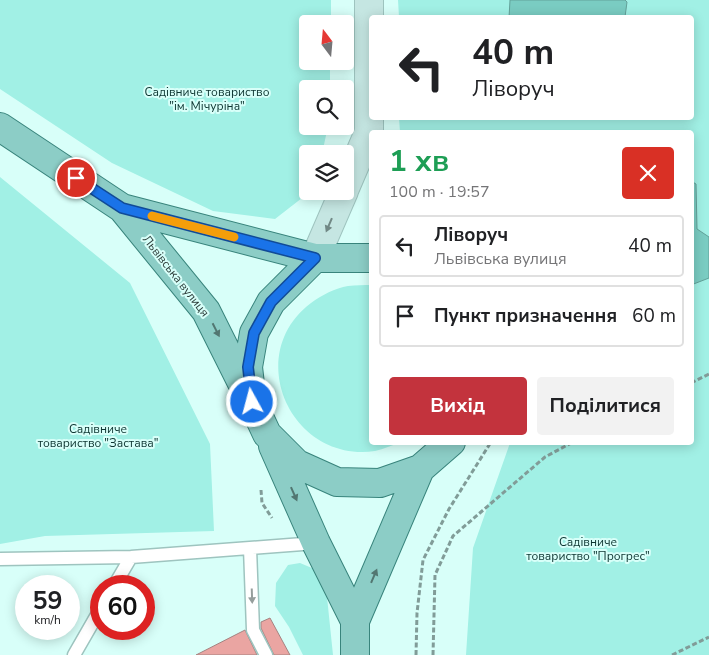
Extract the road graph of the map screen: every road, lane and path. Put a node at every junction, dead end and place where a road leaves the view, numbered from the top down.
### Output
1 (369, 0) edge
2 (369, 15) edge
3 (0, 127) edge
4 (369, 137) edge
5 (354, 169) edge
6 (340, 200) edge
7 (122, 208) junction
8 (315, 258) junction
9 (369, 258) edge
10 (709, 374) edge
11 (694, 382) edge
12 (252, 402) junction
13 (267, 434) junction
14 (448, 445) edge
15 (489, 445) edge
16 (567, 445) edge
17 (420, 469) junction
18 (316, 542) junction
19 (250, 548) junction
20 (131, 557) junction
21 (0, 559) edge
22 (120, 575) edge
23 (355, 621) junction
24 (90, 627) edge
25 (709, 637) edge
26 (74, 655) edge
27 (266, 655) edge
28 (355, 655) edge
29 (416, 655) edge
30 (433, 655) edge
31 (672, 655) edge

1 - 2 main road
3 - 7 main road, Львівська вулиця
4 - 5 main road
6 -> 8 main road
7 - 8 main road, Львівська вулиця
7 -> 12 main road, Львівська вулиця
8 - 9 main road, Львівська вулиця
8 - 12 main road
10 - 11 path
12 - 13 main road, Львівська вулиця
13 - 17 main road
13 -> 18 main road
14 - 17 main road
15 - 29 path
16 - 30 path
23 -> 17 main road
18 - 19 lane
18 - 23 main road
19 - 20 lane
19 -> 27 lane
20 - 21 lane
20 - 22 lane
23 - 28 main road
24 - 26 lane
25 - 31 path

